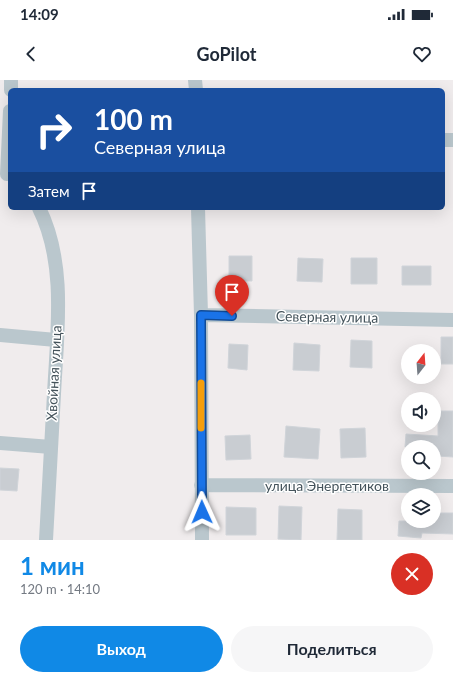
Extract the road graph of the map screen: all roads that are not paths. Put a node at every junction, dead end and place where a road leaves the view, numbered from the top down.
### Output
1 (8, 153) edge
2 (7, 174) edge
3 (40, 210) edge
4 (198, 210) edge
5 (201, 315) junction
6 (453, 320) edge
7 (0, 335) edge
8 (56, 340) junction
9 (0, 443) edge
10 (51, 447) junction
11 (201, 485) junction
12 (453, 486) edge
13 (46, 540) edge
14 (202, 540) edge

1 - 2 street
3 - 8 street, Хвойная улица
4 - 5 street
5 - 6 street, Северная улица
5 - 11 street
7 - 8 street
8 - 10 street, Хвойная улица
9 - 10 street
10 - 13 street, Хвойная улица
11 - 12 street, улица Энергетиков
11 - 14 street

